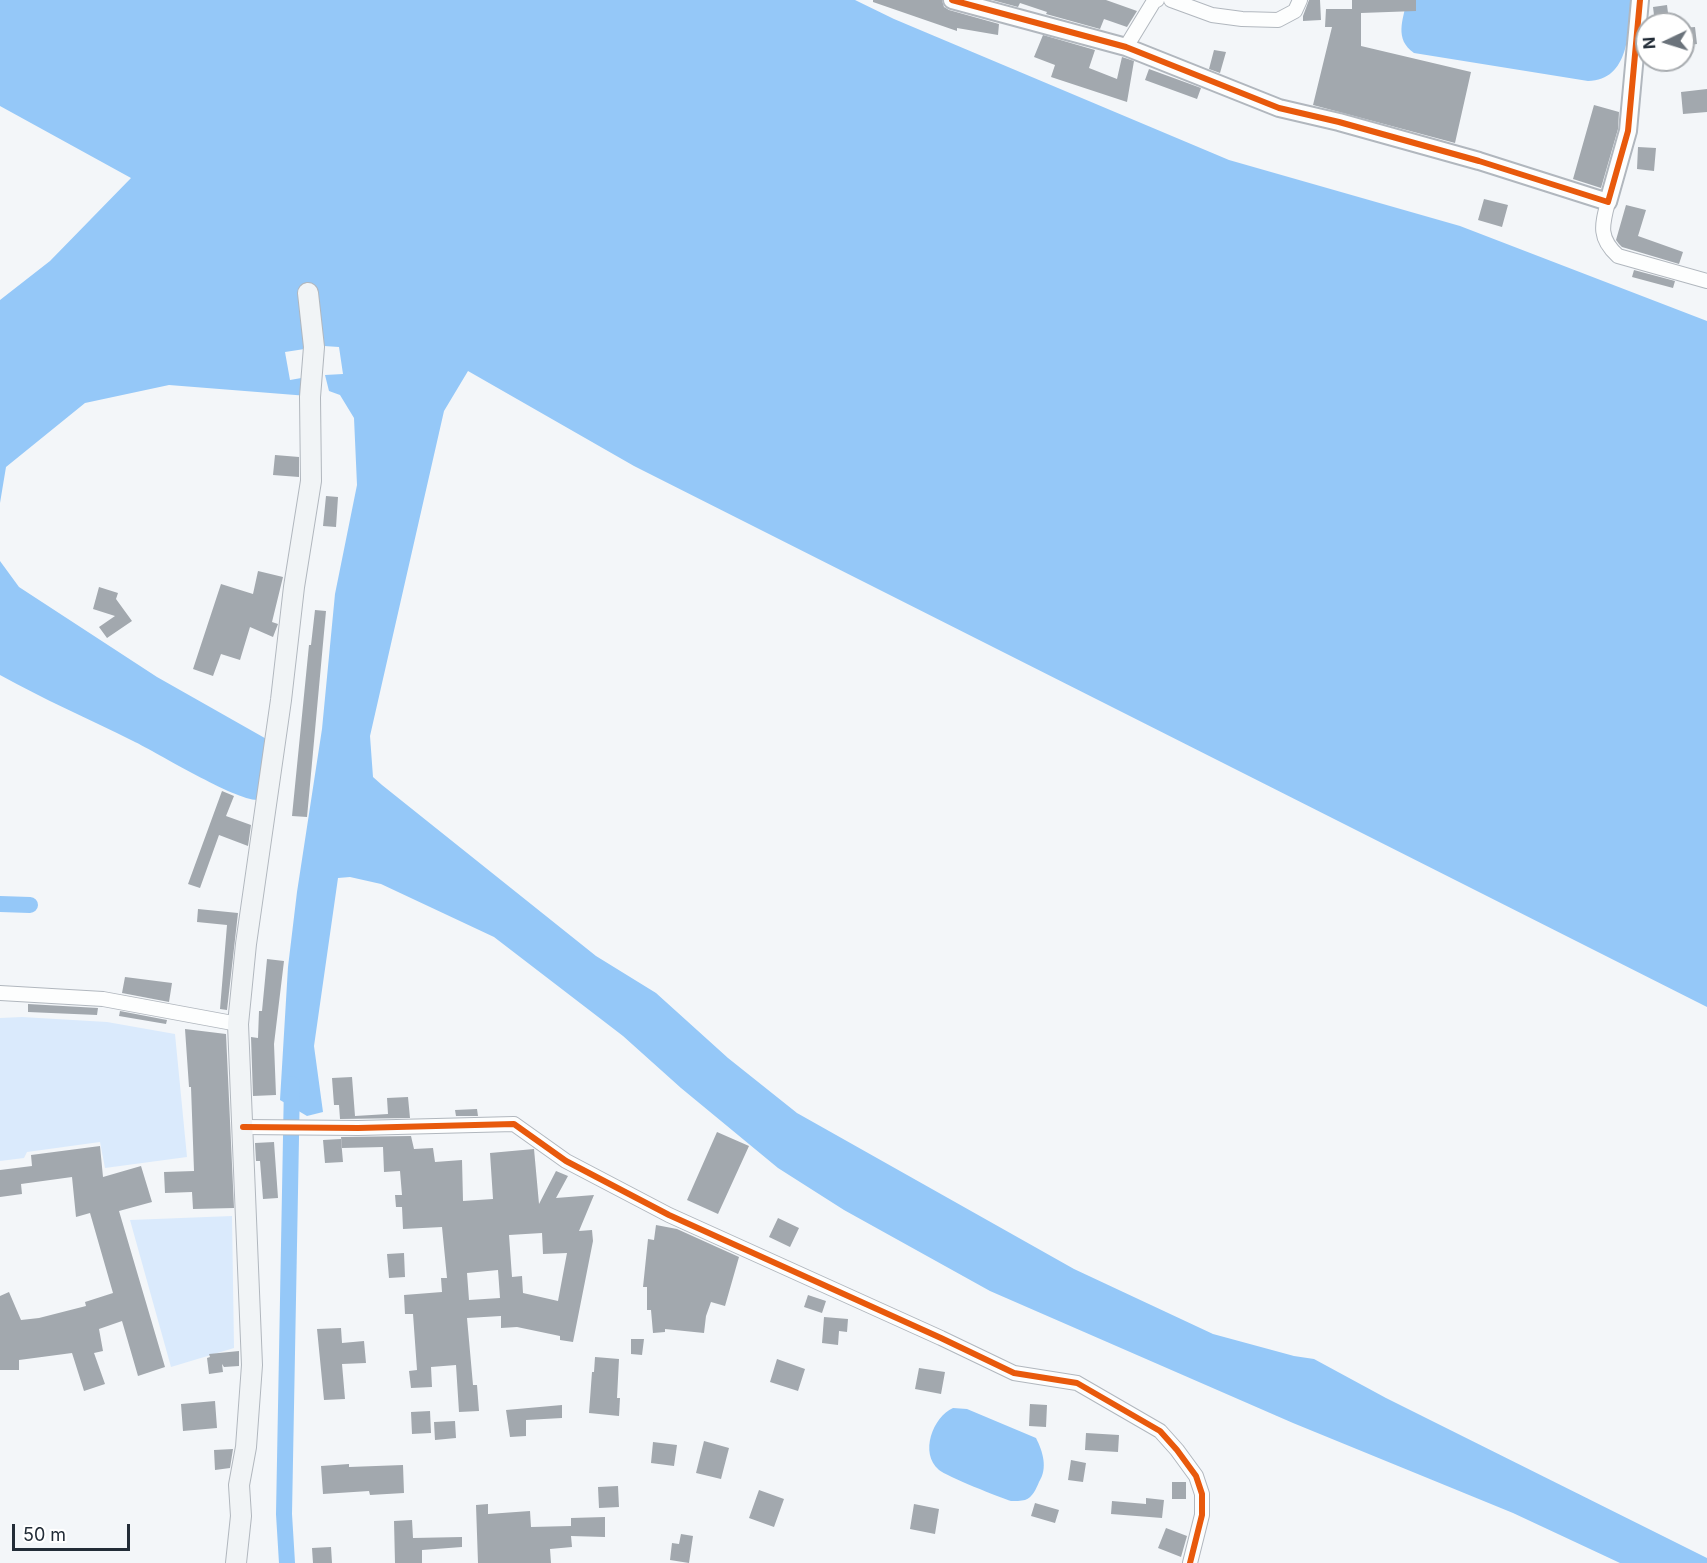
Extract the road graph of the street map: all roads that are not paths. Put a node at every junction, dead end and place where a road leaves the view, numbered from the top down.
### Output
1 (952, 0) edge
2 (1157, 0) edge
3 (1171, 0) edge
4 (1300, 0) edge
5 (1641, 0) edge
6 (1126, 48) junction
7 (1608, 202) junction
8 (1707, 281) edge
9 (308, 294) dead end
10 (0, 993) edge
11 (238, 1024) junction
12 (251, 1126) junction
13 (236, 1563) edge
14 (1190, 1563) edge

1 - 6 street
2 - 6 street
3 - 4 street
5 - 7 street
6 - 7 street
7 - 8 street
9 - 11 main road
10 - 11 street
11 - 12 main road
12 - 13 main road
12 - 14 street

